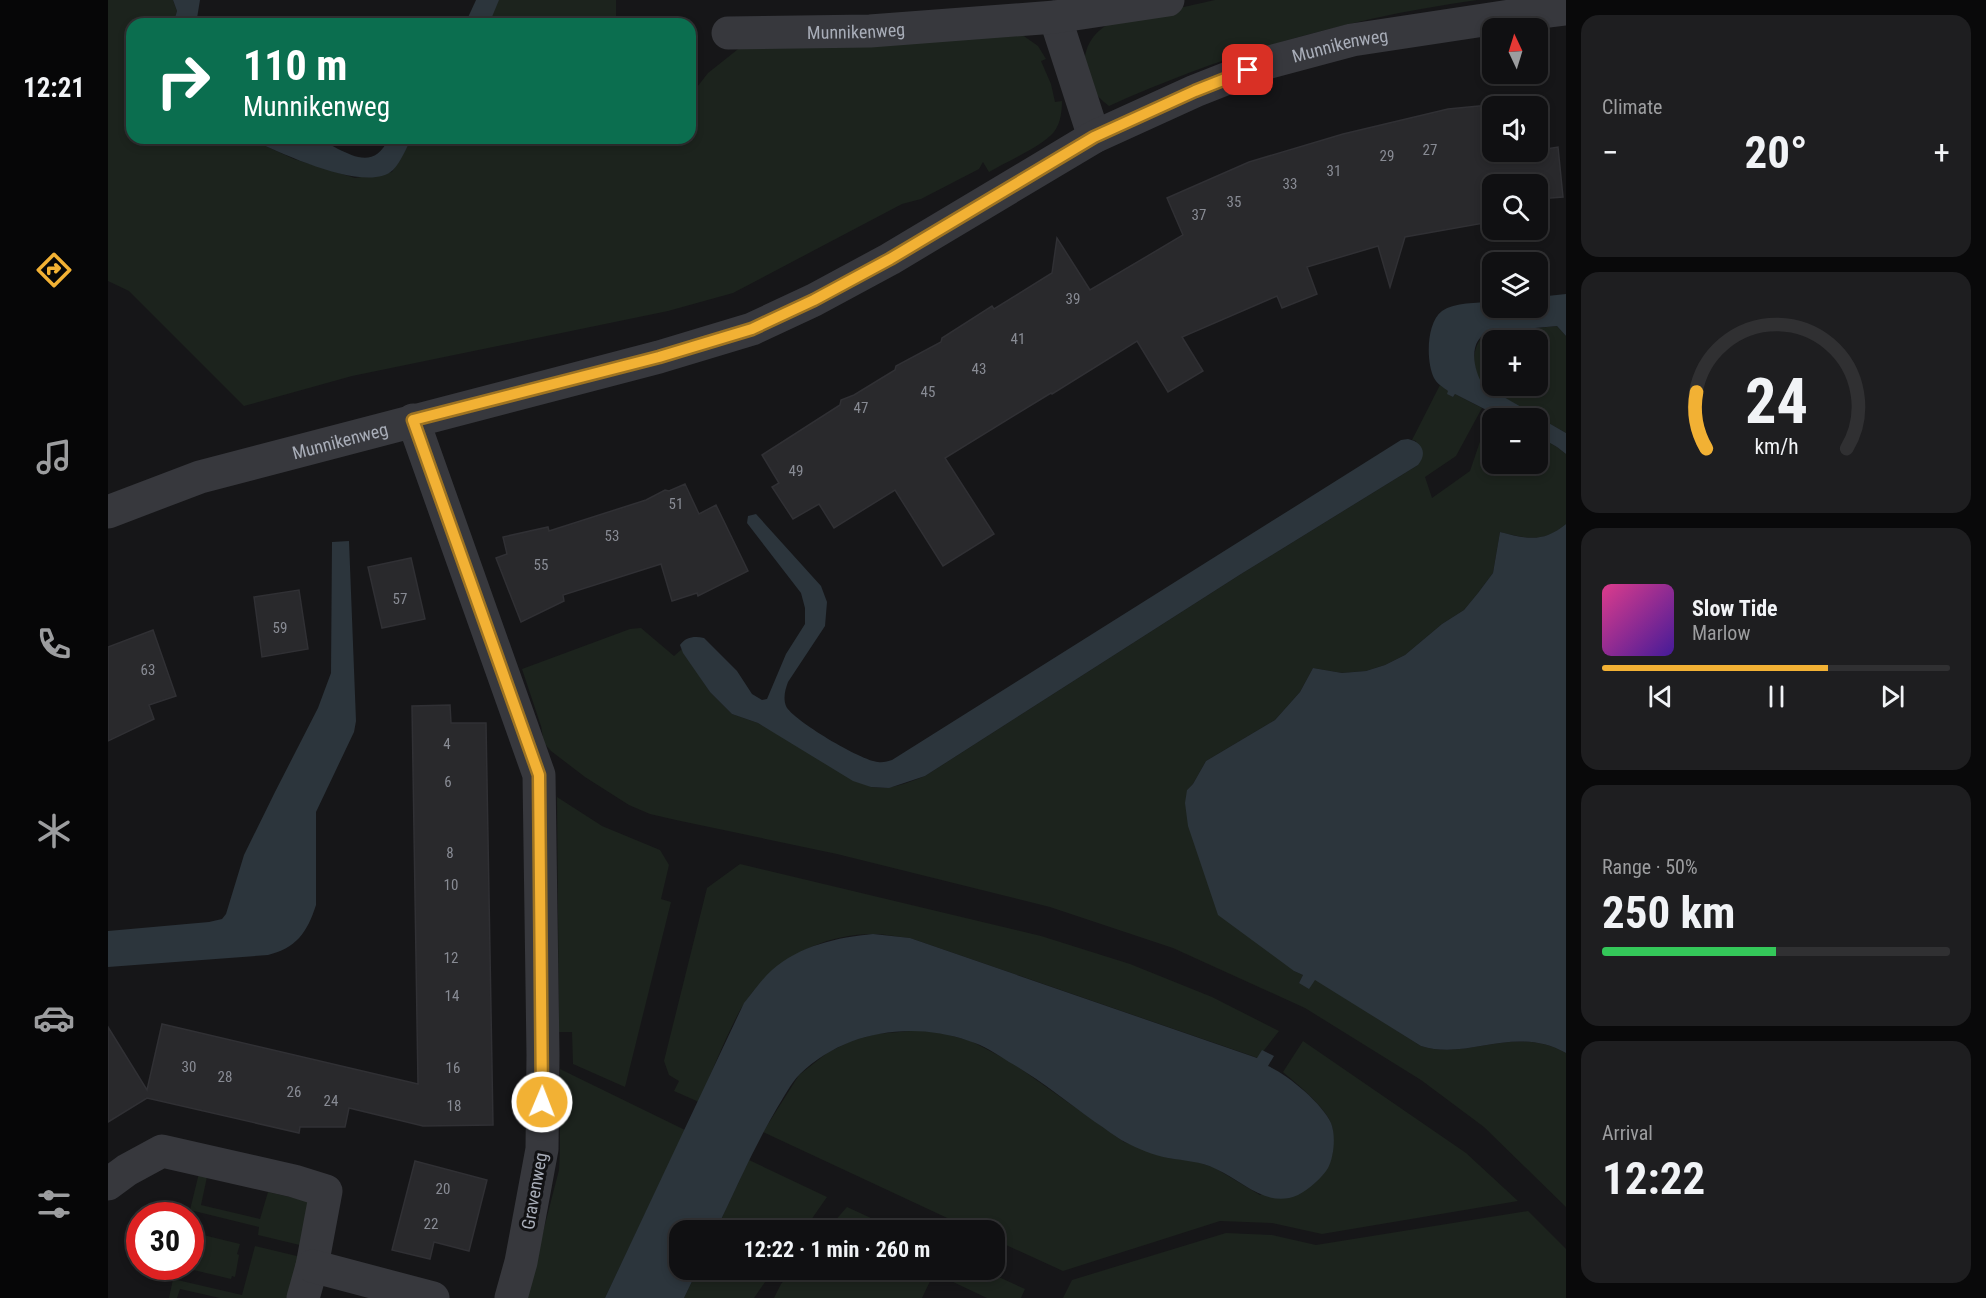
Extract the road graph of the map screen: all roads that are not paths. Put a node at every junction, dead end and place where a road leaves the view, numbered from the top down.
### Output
1 (1168, 0) edge
2 (1566, 9) edge
3 (1055, 17) junction
4 (728, 33) dead end
5 (1094, 137) junction
6 (413, 420) junction
7 (108, 512) edge
8 (108, 1184) edge
9 (312, 1266) junction
10 (303, 1298) edge
11 (433, 1298) edge
12 (511, 1298) edge

1 - 3 street, Munnikenweg
2 - 5 street, Munnikenweg
3 - 4 street, Munnikenweg
3 - 5 street
5 - 6 street, Munnikenweg
6 - 7 street, Munnikenweg
6 - 12 street, Gravenweg
8 - 9 street
9 - 10 street
9 - 11 street

